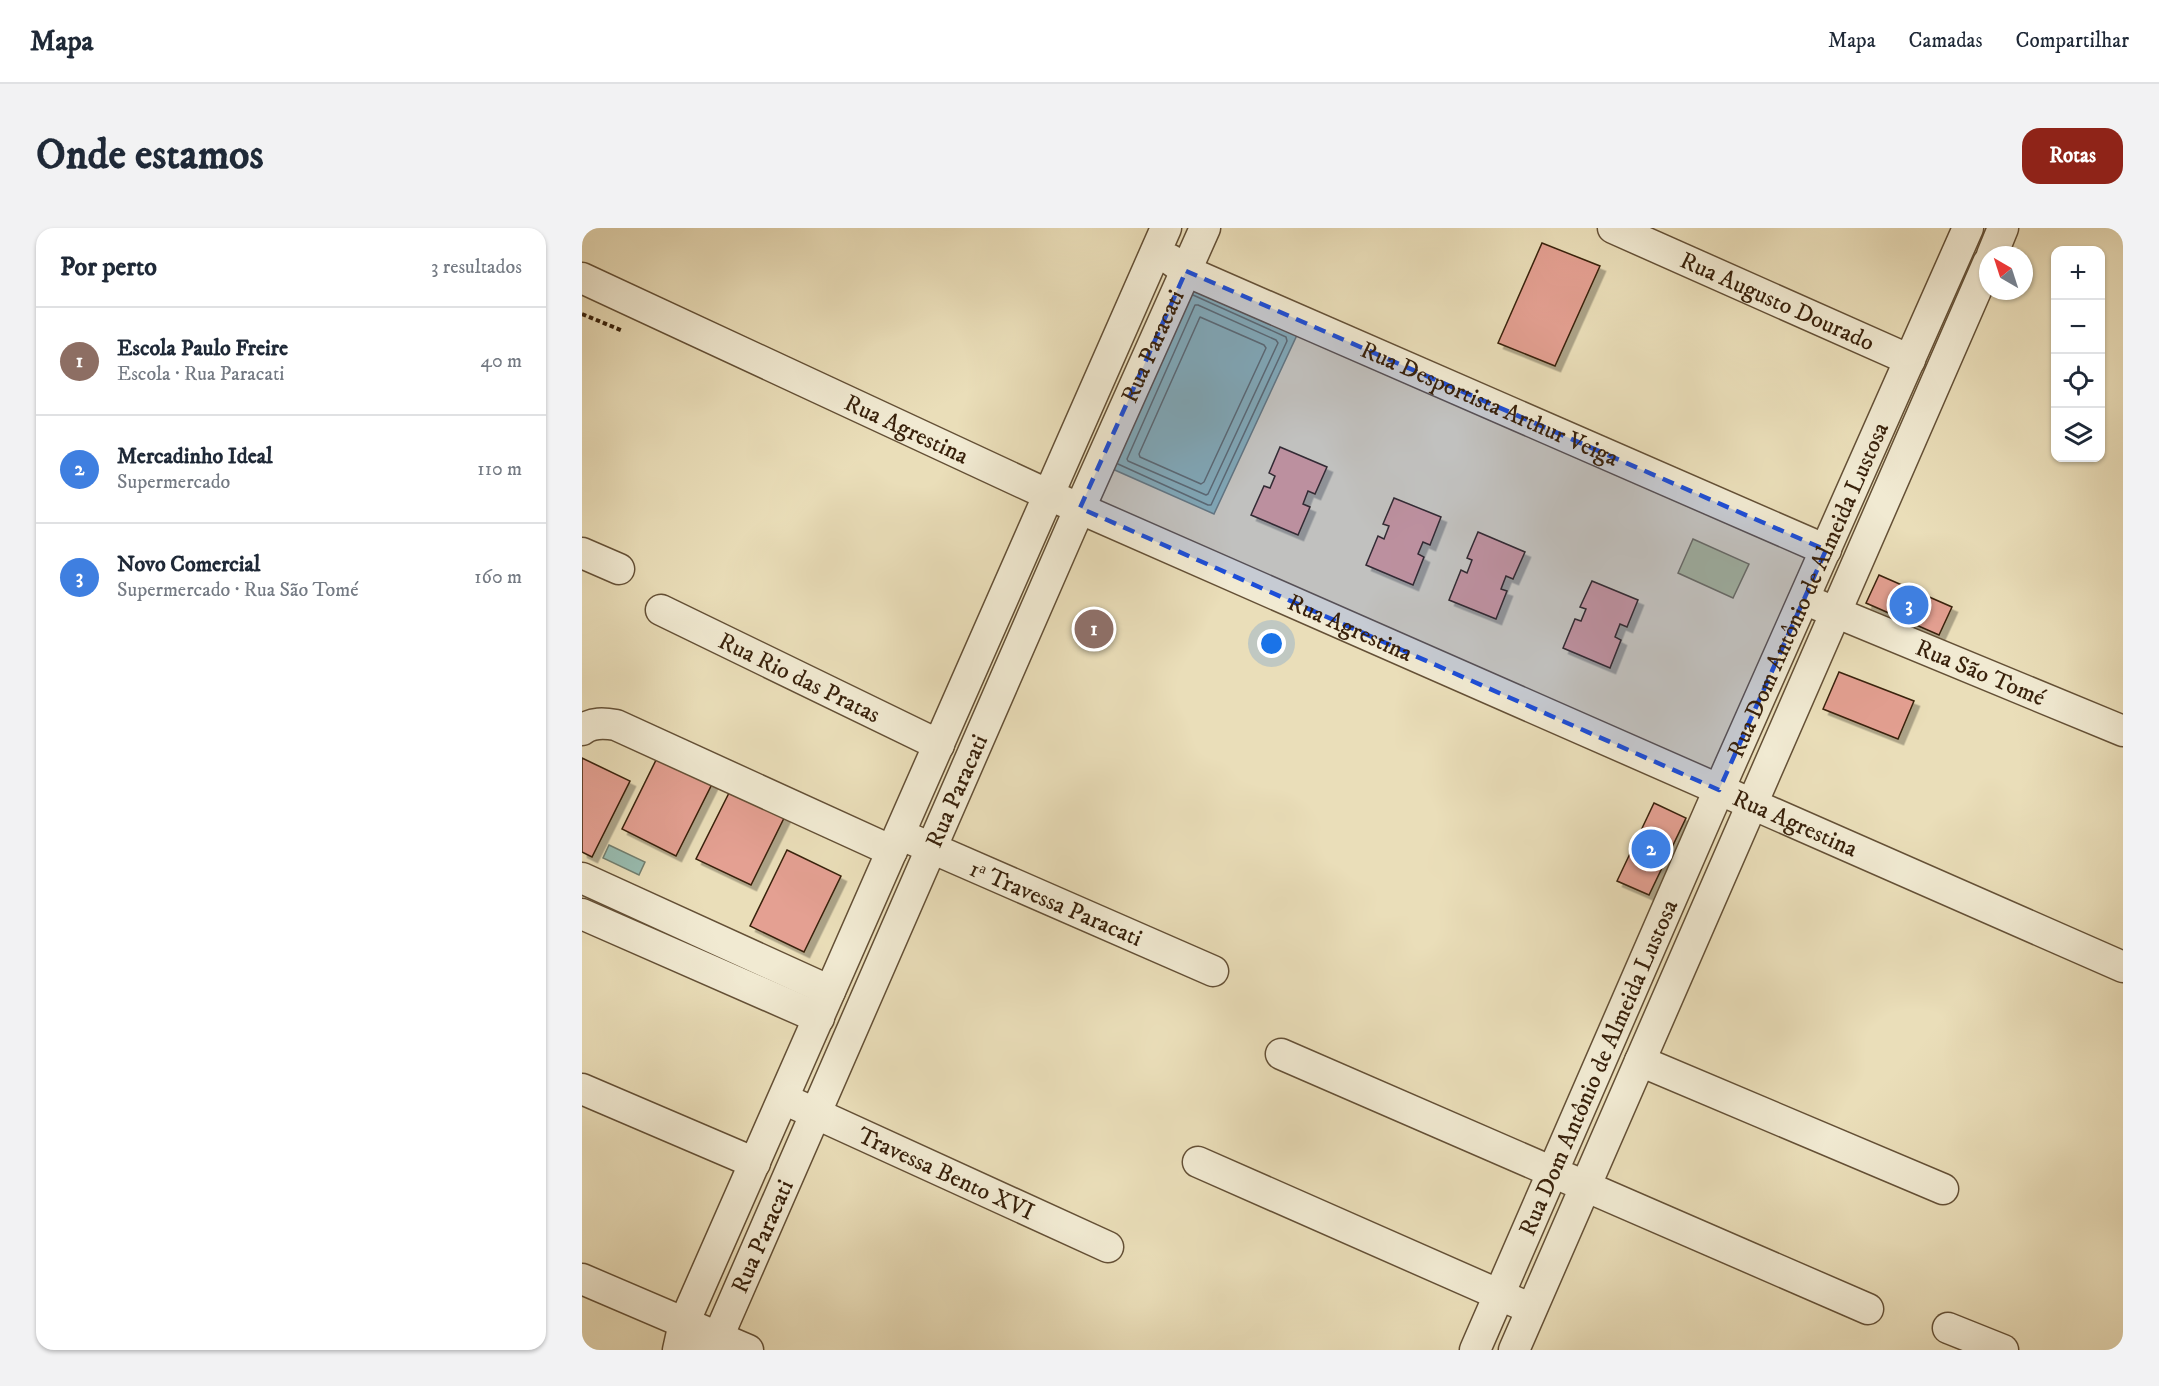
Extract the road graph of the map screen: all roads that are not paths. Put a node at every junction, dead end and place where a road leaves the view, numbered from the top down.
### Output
1 (1205, 228) edge
2 (1613, 228) edge
3 (1968, 228) edge
4 (2003, 228) edge
5 (1161, 239) edge
6 (1996, 246) edge
7 (1186, 271) junction
8 (582, 278) edge
9 (1979, 284) edge
10 (1910, 360) junction
11 (1049, 495) junction
12 (1080, 508) junction
13 (1826, 549) junction
14 (582, 553) edge
15 (620, 569) dead end
16 (1804, 599) junction
17 (661, 610) dead end
18 (1836, 612) junction
19 (582, 730) edge
20 (2123, 731) edge
21 (939, 745) junction
22 (1719, 790) junction
23 (1751, 804) junction
24 (896, 842) junction
25 (931, 849) junction
26 (582, 878) edge
27 (582, 914) edge
28 (2123, 967) edge
29 (1214, 971) dead end
30 (824, 1005) junction
31 (1281, 1054) dead end
32 (1640, 1061) junction
33 (582, 1089) edge
34 (783, 1099) junction
35 (815, 1113) junction
36 (1198, 1162) dead end
37 (755, 1163) junction
38 (1552, 1172) junction
39 (1586, 1186) junction
40 (1943, 1189) dead end
41 (1108, 1247) dead end
42 (582, 1279) edge
43 (1499, 1294) junction
44 (1532, 1309) junction
45 (1868, 1310) dead end
46 (1948, 1328) dead end
47 (681, 1337) edge
48 (711, 1343) edge
49 (748, 1350) edge
50 (1475, 1350) edge
51 (1514, 1350) edge
52 (2003, 1350) edge

1 - 7 street, Rua Paracati
2 - 10 street, Rua Augusto Dourado
3 - 10 street, Rua Dom Antônio de Almeida Lustosa
4 - 6 street
5 - 7 street, Rua Desportista Arthur Veiga
5 - 11 street, Rua Paracati
7 - 12 street, Rua Paracati
7 - 13 street, Rua Desportista Arthur Veiga
8 - 11 street, Rua Agrestina
9 - 18 street, Rua Dom Antônio de Almeida Lustosa
10 - 13 street, Rua Dom Antônio de Almeida Lustosa
11 - 12 street, Rua Agrestina
11 - 21 street, Rua Paracati
12 - 22 street, Rua Agrestina
12 - 25 street, Rua Paracati
13 - 16 street, Rua Dom Antônio de Almeida Lustosa
14 - 15 street
16 - 18 street, Rua São Tomé
16 - 22 street, Rua Dom Antônio de Almeida Lustosa
17 - 21 street, Rua Rio das Pratas
18 - 20 street, Rua São Tomé
18 - 23 street, Rua Dom Antônio de Almeida Lustosa
19 - 24 street, 1ᵃ Travessa Paracati
21 - 24 street, Rua Paracati
22 - 23 street, Rua Agrestina
22 - 38 street, Rua Dom Antônio de Almeida Lustosa
23 - 28 street, Rua Agrestina
23 - 32 street, Rua Dom Antônio de Almeida Lustosa
24 - 25 street, 1ᵃ Travessa Paracati
24 - 30 street, Rua Paracati
25 - 29 street, 1ᵃ Travessa Paracati
25 - 35 street, Rua Paracati
26 - 30 street
27 - 30 street
30 - 34 street, Rua Paracati
31 - 38 street
32 - 39 street, Rua Dom Antônio de Almeida Lustosa
32 - 40 street
33 - 37 street
34 - 35 street, Travessa Bento XVI
34 - 37 street, Rua Paracati
35 - 41 street, Travessa Bento XVI
35 - 48 street, Rua Paracati
36 - 43 street
37 - 47 street, Rua Paracati
38 - 39 street
38 - 43 street, Rua Dom Antônio de Almeida Lustosa
39 - 44 street, Rua Dom Antônio de Almeida Lustosa
39 - 45 street
42 - 47 street
43 - 44 street
43 - 50 street, Rua Dom Antônio de Almeida Lustosa
44 - 51 street, Rua Dom Antônio de Almeida Lustosa
46 - 52 street
47 - 48 street
48 - 49 street

